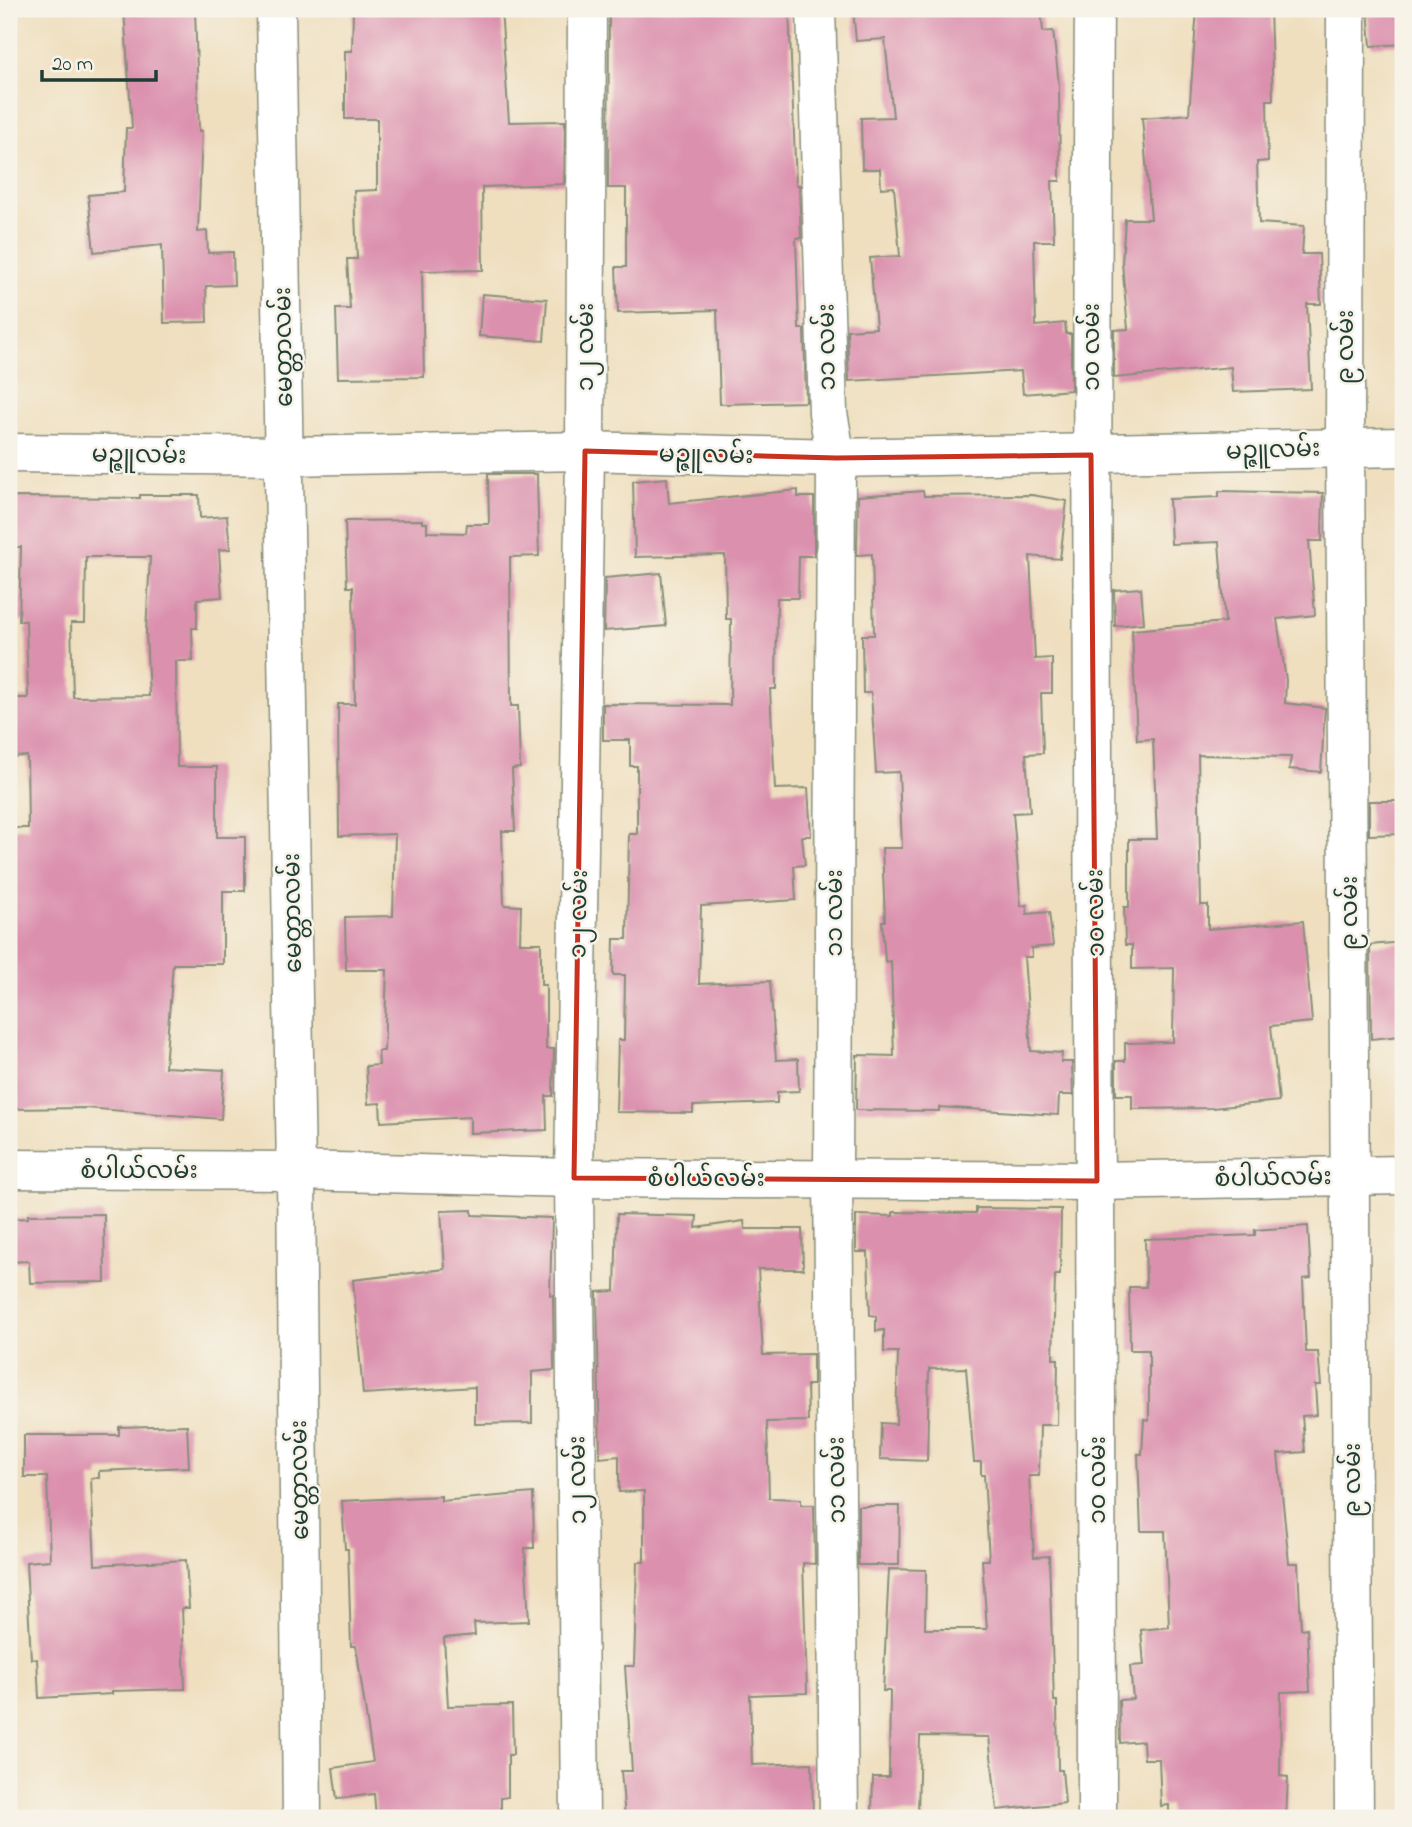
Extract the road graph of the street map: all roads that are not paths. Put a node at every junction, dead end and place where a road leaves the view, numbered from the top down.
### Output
1 (276, 9) edge
2 (587, 9) edge
3 (816, 9) edge
4 (1094, 9) edge
5 (1346, 9) edge
6 (1345, 447) junction
7 (1403, 447) edge
8 (585, 451) junction
9 (9, 453) edge
10 (1091, 455) junction
11 (285, 456) junction
12 (836, 458) junction
13 (9, 1169) edge
14 (296, 1171) junction
15 (1403, 1175) edge
16 (1351, 1176) junction
17 (833, 1177) junction
18 (574, 1178) junction
19 (1097, 1181) junction
20 (302, 1818) edge
21 (580, 1818) edge
22 (839, 1818) edge
23 (1097, 1818) edge
24 (1354, 1818) edge

1 - 11 street, မေတ္တာလမ်း
2 - 8 street, ၁၂ လမ်း
3 - 12 street, ၁၁ လမ်း
4 - 10 street, ၁၀ လမ်း
5 - 6 street, ၉ လမ်း
6 - 7 street, မဉ္ဇူလမ်း
6 - 10 street, မဉ္ဇူလမ်း
6 - 16 street, ၉ လမ်း
8 - 11 street, မဉ္ဇူလမ်း
8 - 12 street, မဉ္ဇူလမ်း
8 - 18 street, ၁၂ လမ်း
9 - 11 street, မဉ္ဇူလမ်း
10 - 12 street, မဉ္ဇူလမ်း
10 - 19 street, ၁၀ လမ်း
11 - 14 street, မေတ္တာလမ်း
12 - 17 street, ၁၁ လမ်း
13 - 14 street, စံပါယ်လမ်း
14 - 18 street, စံပါယ်လမ်း
14 - 20 street, မေတ္တာလမ်း
15 - 16 street, စံပါယ်လမ်း
16 - 19 street, စံပါယ်လမ်း
16 - 24 street, ၉ လမ်း
17 - 18 street, စံပါယ်လမ်း
17 - 19 street, စံပါယ်လမ်း
17 - 22 street, ၁၁ လမ်း
18 - 21 street, ၁၂ လမ်း
19 - 23 street, ၁၀ လမ်း

